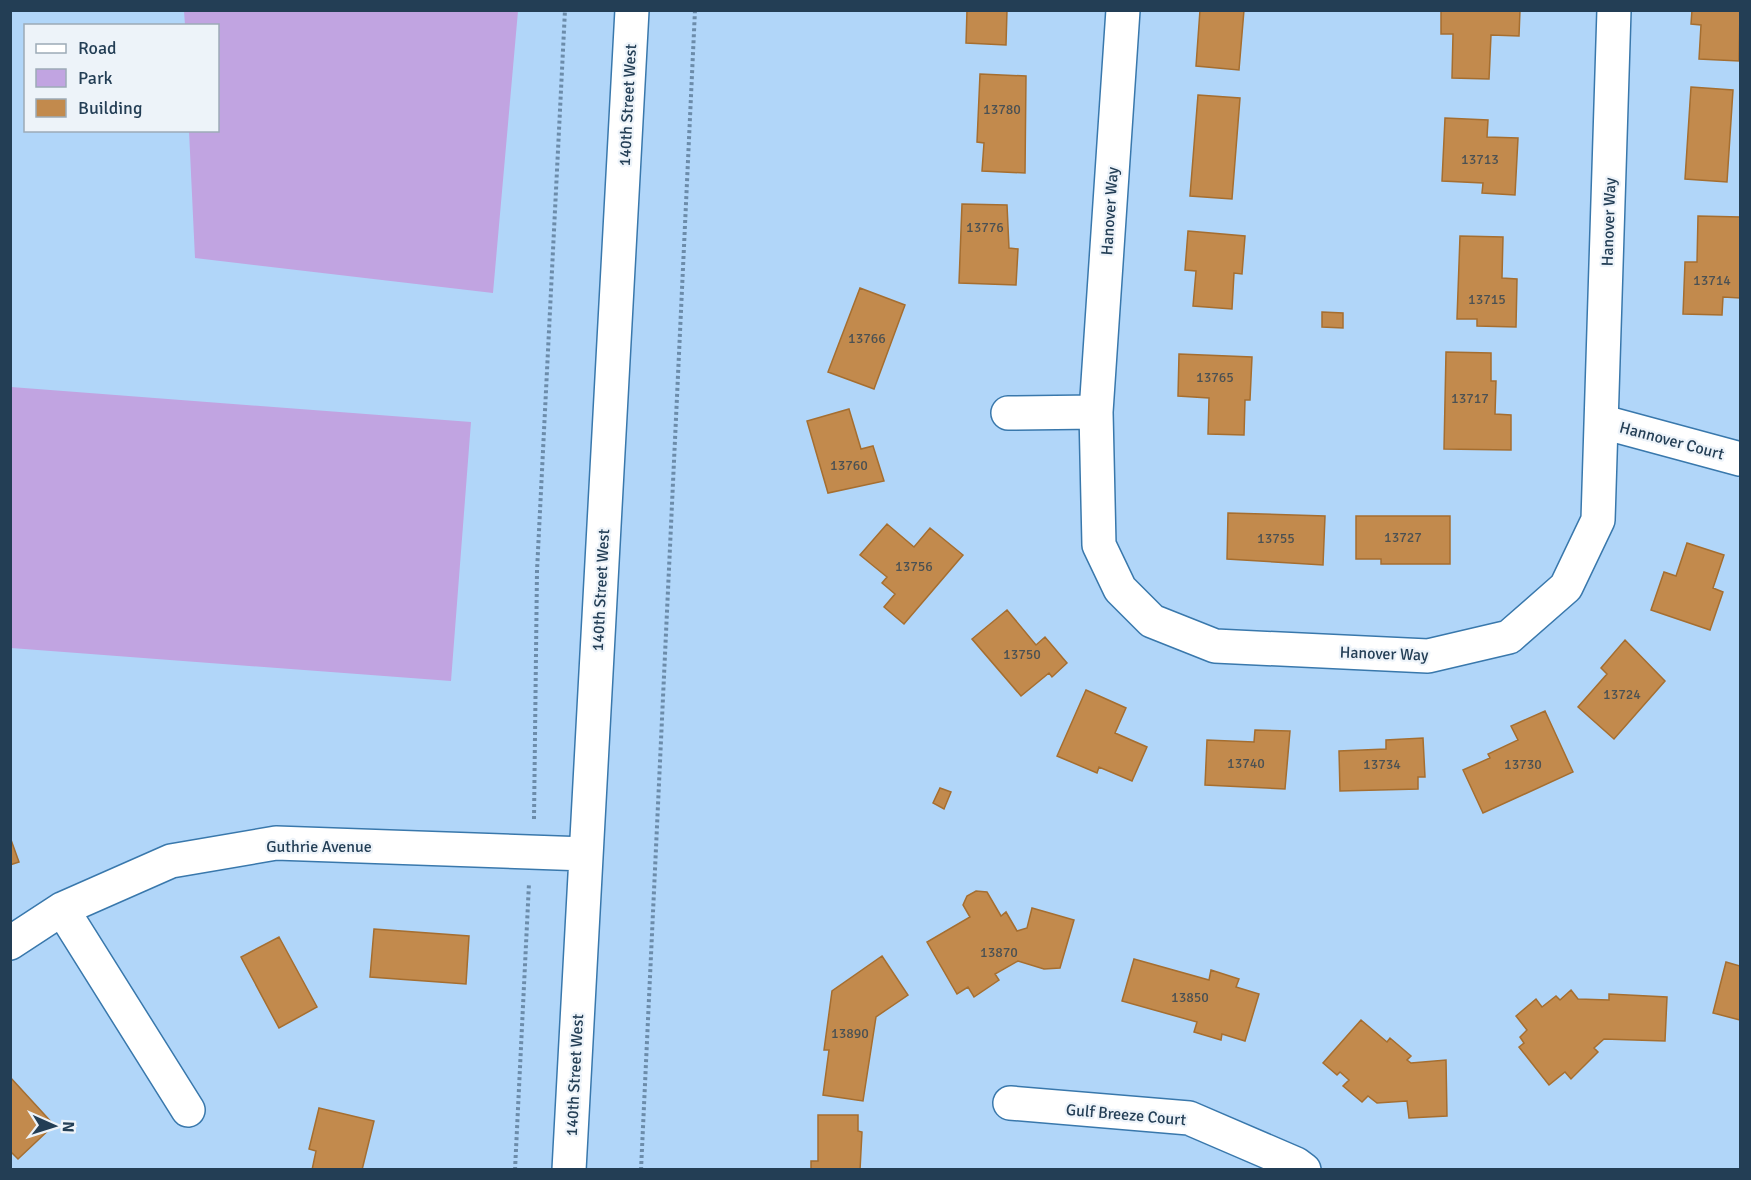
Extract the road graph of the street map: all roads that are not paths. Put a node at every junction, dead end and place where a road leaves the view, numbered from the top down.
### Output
1 (632, 10) edge
2 (1123, 10) edge
3 (1614, 10) edge
4 (1096, 412) junction
5 (1008, 413) dead end
6 (1603, 422) junction
7 (1740, 459) edge
8 (586, 854) junction
9 (62, 909) junction
10 (10, 943) edge
11 (1010, 1103) dead end
12 (188, 1110) dead end
13 (569, 1170) edge
14 (1304, 1170) edge

1 - 8 street, 140th Street West
2 - 4 street, Hanover Way
3 - 6 street, Hanover Way
4 - 5 street
4 - 6 street, Hanover Way
6 - 7 street, Hannover Court
8 - 9 street, Guthrie Avenue
8 - 13 street, 140th Street West
9 - 10 street, Guthrie Avenue
9 - 12 street
11 - 14 street, Gulf Breeze Court

